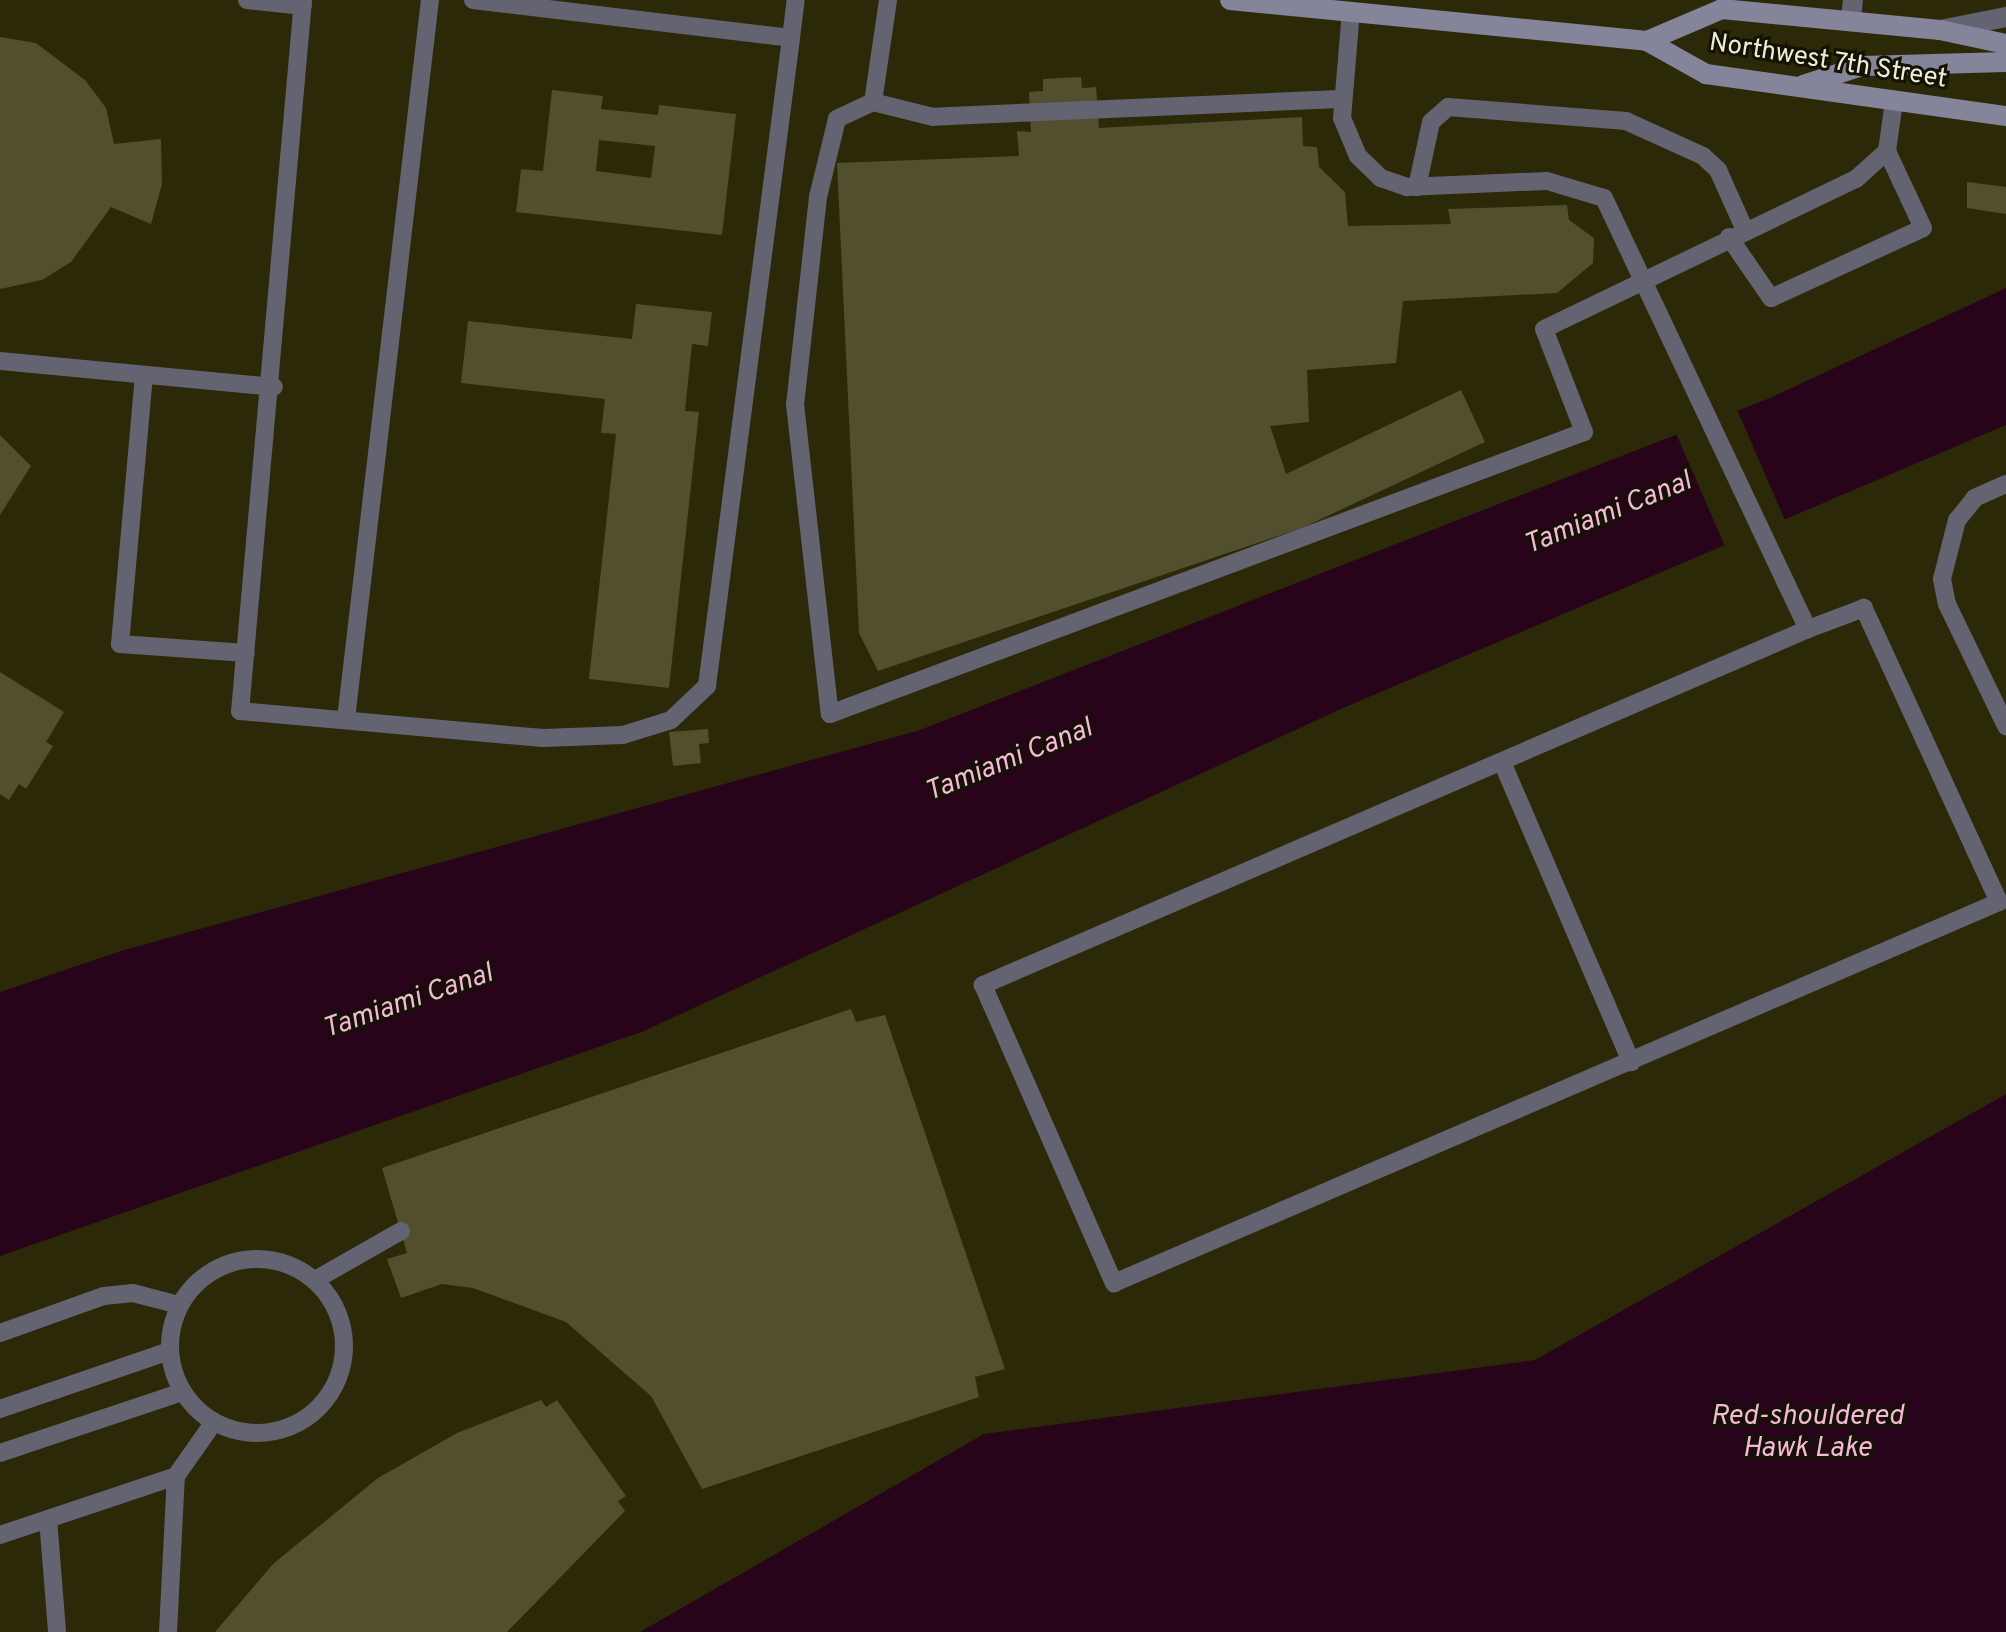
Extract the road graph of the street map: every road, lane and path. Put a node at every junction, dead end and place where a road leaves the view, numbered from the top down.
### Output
1 (247, 0) edge
2 (430, 0) edge
3 (473, 0) edge
4 (796, 0) edge
5 (888, 0) edge
6 (1230, 0) edge
7 (303, 3) edge
8 (1352, 5) edge
9 (1852, 10) edge
10 (2006, 17) edge
11 (1940, 30) junction
12 (791, 38) junction
13 (1647, 41) junction
14 (2006, 44) edge
15 (2006, 62) edge
16 (1795, 88) junction
17 (1339, 99) junction
18 (1894, 101) junction
19 (873, 102) junction
20 (2006, 116) edge
21 (1887, 151) junction
22 (1417, 187) junction
23 (1737, 233) junction
24 (1649, 282) junction
25 (0, 361) edge
26 (144, 375) junction
27 (274, 387) junction
28 (2006, 484) edge
29 (1808, 629) junction
30 (246, 653) junction
31 (346, 719) junction
32 (2006, 726) edge
33 (1502, 762) junction
34 (1631, 1062) junction
35 (401, 1231) dead end
36 (315, 1280) junction
37 (179, 1305) junction
38 (0, 1333) edge
39 (169, 1351) junction
40 (182, 1392) junction
41 (0, 1409) edge
42 (214, 1422) junction
43 (0, 1453) edge
44 (176, 1476) junction
45 (48, 1519) junction
46 (0, 1535) edge
47 (57, 1632) edge
48 (168, 1632) edge

1 - 7 lane
2 - 31 lane
3 - 12 lane
4 - 12 lane
5 - 19 lane
6 - 8 main road, Northwest 7th Street
7 - 27 lane
8 - 13 main road, Northwest 7th Street
8 - 17 lane
9 - 11 main road, Northwest 7th Street
9 - 13 main road, Northwest 7th Street
10 - 11 street
11 - 14 main road, Northwest 7th Street
12 - 31 lane
13 - 16 main road, Northwest 7th Street
15 - 16 main road
16 - 18 main road, Northwest 7th Street
17 - 19 lane
17 - 22 lane
18 - 20 main road, Northwest 7th Street
18 - 21 lane
19 - 24 lane
21 - 23 lane
21 - 23 lane
22 - 23 lane
22 - 24 lane
23 - 24 lane
24 - 29 lane
25 - 26 lane
26 - 27 lane
26 - 30 lane
27 - 30 lane
28 - 32 lane
29 - 33 lane
29 - 34 lane
30 - 31 lane
33 - 34 lane
33 - 34 lane
35 - 36 lane
36 - 37 lane
36 - 42 lane
37 - 38 lane
37 - 39 lane
39 - 40 lane
39 - 41 lane
40 - 42 lane
40 - 43 lane
42 - 44 lane
44 - 45 lane
44 - 48 lane
45 - 46 lane
45 - 47 lane

